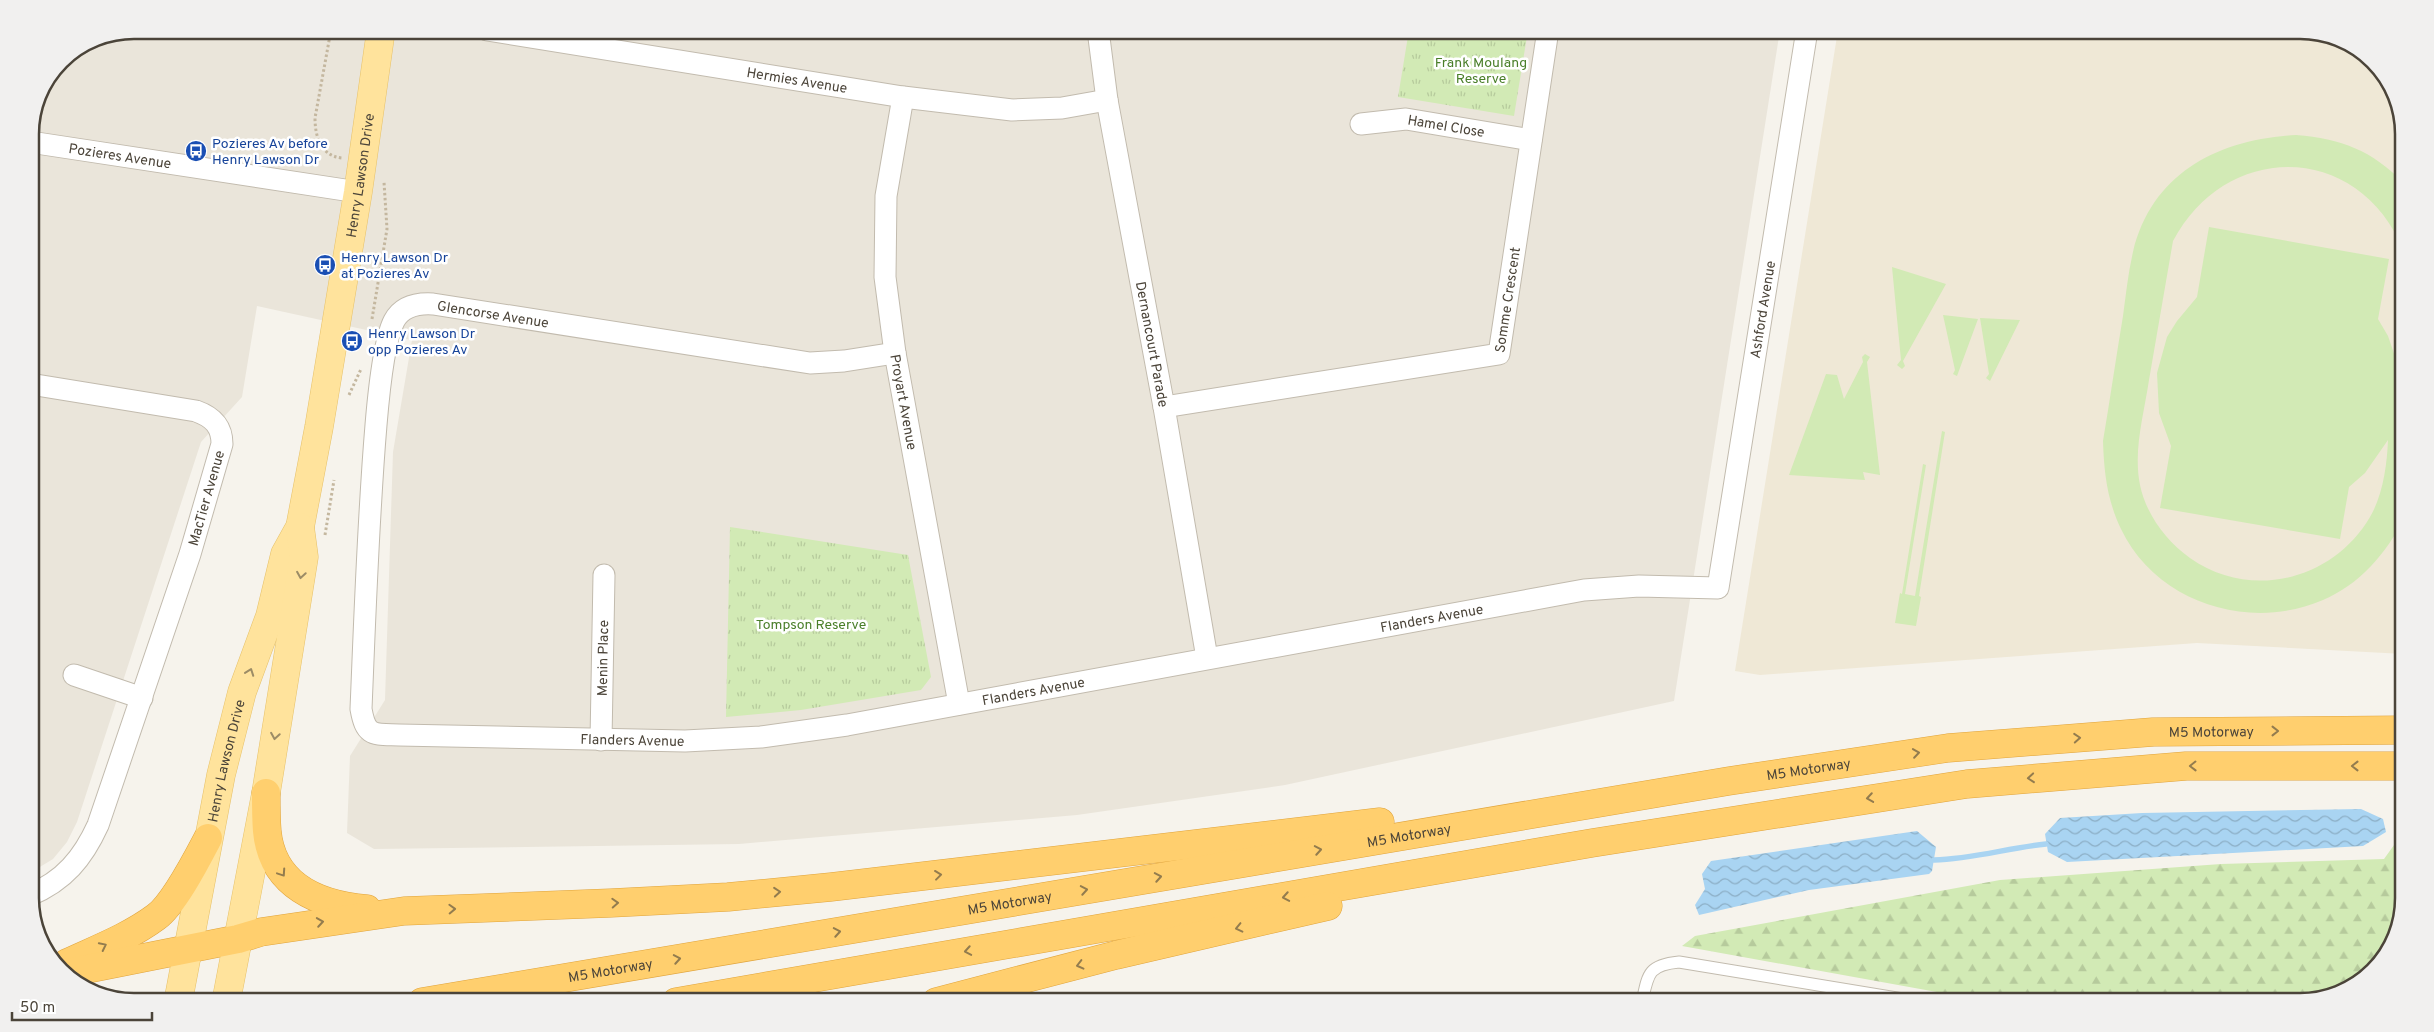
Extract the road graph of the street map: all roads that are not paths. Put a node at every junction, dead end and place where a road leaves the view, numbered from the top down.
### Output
1 (380, 39) edge
2 (543, 39) edge
3 (1099, 39) edge
4 (1547, 39) edge
5 (1806, 39) edge
6 (902, 97) junction
7 (1107, 100) junction
8 (1361, 124) dead end
9 (1531, 140) junction
10 (39, 143) edge
11 (358, 192) junction
12 (895, 353) junction
13 (39, 385) edge
14 (1164, 407) junction
15 (300, 527) junction
16 (604, 575) dead end
17 (1718, 588) joint
18 (1207, 658) junction
19 (74, 675) dead end
20 (142, 698) junction
21 (958, 704) junction
22 (361, 709) joint
23 (2395, 730) edge
24 (601, 740) junction
25 (2395, 766) edge
26 (1729, 780) junction
27 (266, 793) junction
28 (208, 838) junction
29 (1592, 843) junction
30 (39, 890) edge
31 (404, 911) junction
32 (238, 939) junction
33 (187, 948) junction
34 (66, 964) edge
35 (73, 971) edge
36 (180, 993) edge
37 (228, 993) edge
38 (475, 993) edge
39 (728, 993) edge
40 (971, 993) edge
41 (1644, 993) edge
42 (1867, 993) edge

1 - 11 main road, Henry Lawson Drive
2 - 6 street, Hermies Avenue
3 - 7 street, Dernancourt Parade
4 - 9 street, Somme Crescent
5 - 17 street, Ashford Avenue
6 - 7 street, Hermies Avenue
6 - 12 street, Proyart Avenue
7 - 14 street, Dernancourt Parade
8 - 9 street, Hamel Close
9 - 14 street, Somme Crescent
10 - 11 street, Pozieres Avenue
11 - 15 main road, Henry Lawson Drive
12 - 21 street, Proyart Avenue
12 - 22 street, Glencorse Avenue
13 - 20 street, MacTier Avenue
14 - 18 street, Dernancourt Parade
15 -> 27 main road, Henry Lawson Drive
28 -> 15 main road, Henry Lawson Drive
16 - 24 street, Menin Place
17 - 18 street, Flanders Avenue
18 - 21 street, Flanders Avenue
19 - 20 street
20 - 30 street, MacTier Avenue
21 - 24 street, Flanders Avenue
22 - 24 street, Flanders Avenue
26 -> 23 highway, M5 Motorway
25 -> 29 highway
31 -> 26 highway
38 -> 26 highway, M5 Motorway
27 -> 31 highway
27 - 32 main road, Henry Lawson Drive
28 - 33 main road, Henry Lawson Drive
34 -> 28 highway
29 -> 39 highway
29 -> 40 highway
32 -> 31 highway
32 - 33 highway
32 - 37 main road, Henry Lawson Drive
33 - 35 highway
33 - 36 main road, Henry Lawson Drive
41 - 42 lane

